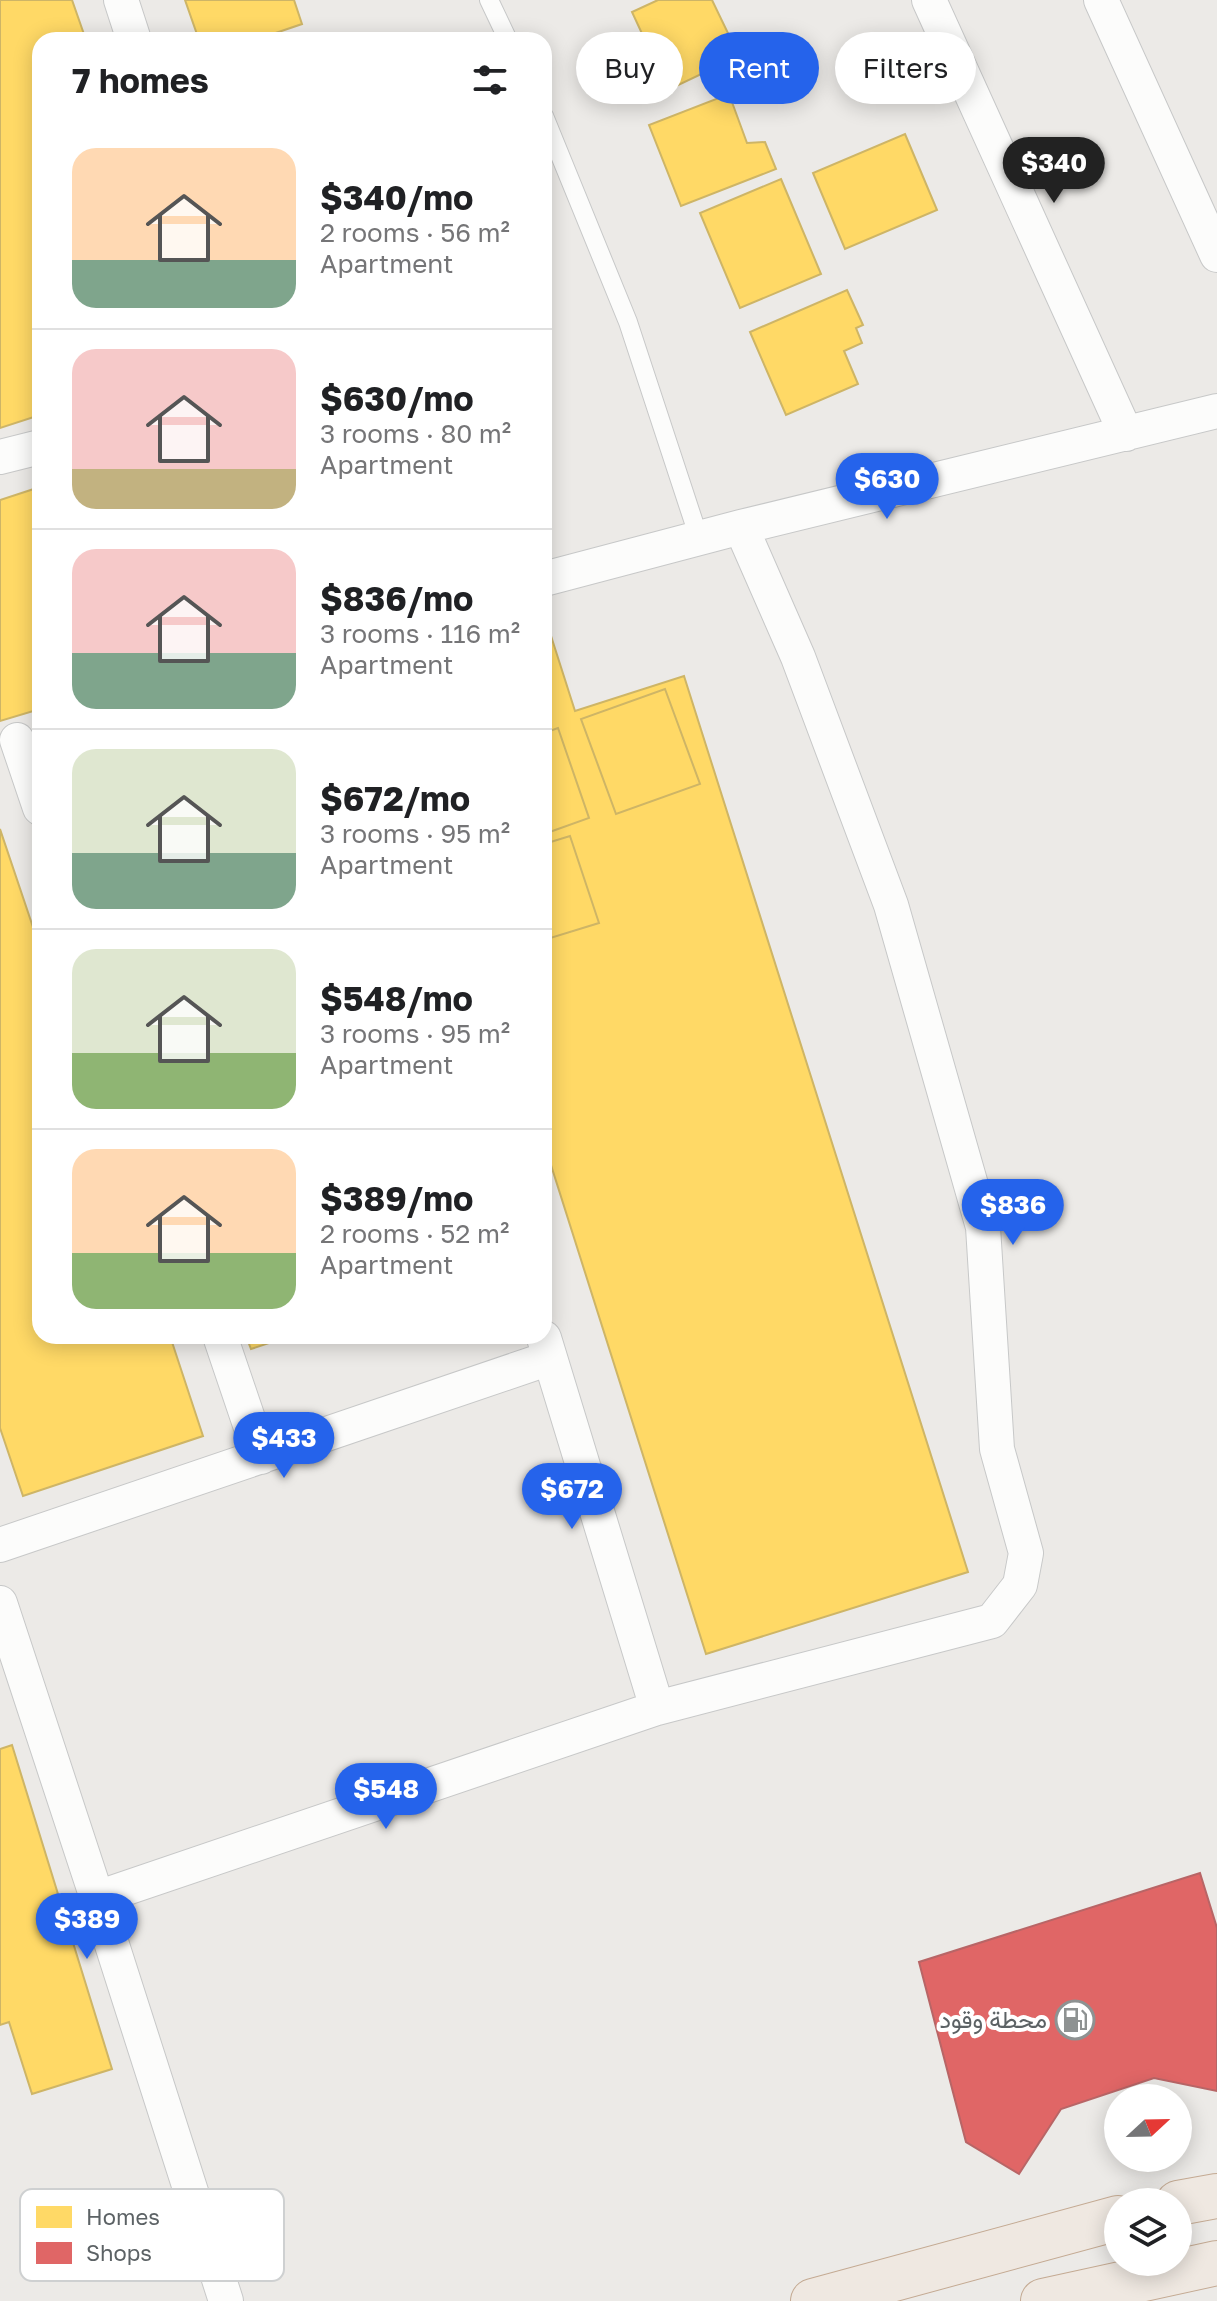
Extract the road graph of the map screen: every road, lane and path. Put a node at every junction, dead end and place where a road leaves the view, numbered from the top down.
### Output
1 (121, 0) edge
2 (489, 0) edge
3 (929, 0) edge
4 (1101, 0) edge
5 (131, 32) edge
6 (504, 32) edge
7 (552, 136) edge
8 (1217, 255) edge
9 (1217, 411) edge
10 (1126, 434) junction
11 (32, 449) edge
12 (0, 457) edge
13 (741, 527) junction
14 (699, 538) junction
15 (552, 577) edge
16 (19, 739) edge
17 (32, 782) edge
18 (223, 1344) edge
19 (547, 1347) edge
20 (261, 1457) junction
21 (0, 1545) edge
22 (0, 1603) edge
23 (657, 1708) junction
24 (97, 1898) junction
25 (190, 2189) edge
26 (1217, 2196) edge
27 (1192, 2200) edge
28 (1104, 2222) edge
29 (1217, 2263) edge
30 (220, 2281) edge
31 (226, 2301) edge
32 (813, 2301) edge
33 (1043, 2301) edge

1 - 5 street
2 - 6 lane
3 - 10 street
4 - 8 street
7 - 14 lane
9 - 10 street
10 - 13 street
11 - 12 street
13 - 14 street
13 - 23 street
14 - 15 street
16 - 17 street
18 - 20 street
19 - 20 street
19 - 23 street
20 - 21 street
22 - 24 street
23 - 24 street
24 - 25 street
26 - 27 highway
28 - 32 highway
29 - 33 highway
30 - 31 street

